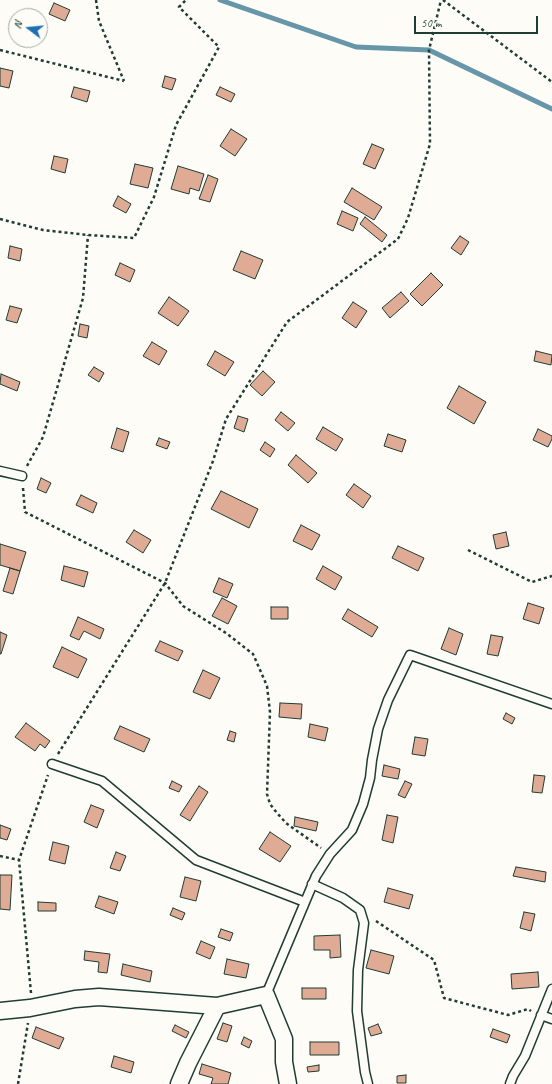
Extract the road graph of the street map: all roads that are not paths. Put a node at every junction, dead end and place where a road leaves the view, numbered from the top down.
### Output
1 (0, 471) edge
2 (22, 476) road end
3 (552, 704) edge
4 (52, 764) road end
5 (312, 884) junction
6 (305, 902) junction
7 (552, 989) edge
8 (266, 995) junction
9 (217, 1006) junction
10 (0, 1011) edge
11 (541, 1015) junction
12 (552, 1020) edge
13 (179, 1084) edge
14 (288, 1084) edge
15 (368, 1084) edge
16 (510, 1084) edge

1 - 2 lane
3 - 5 lane
4 - 6 lane
5 - 6 lane
5 - 15 lane
6 - 8 lane
7 - 11 lane
8 - 9 street
8 - 14 street
9 - 10 street
9 - 13 street
11 - 12 lane
11 - 16 lane

